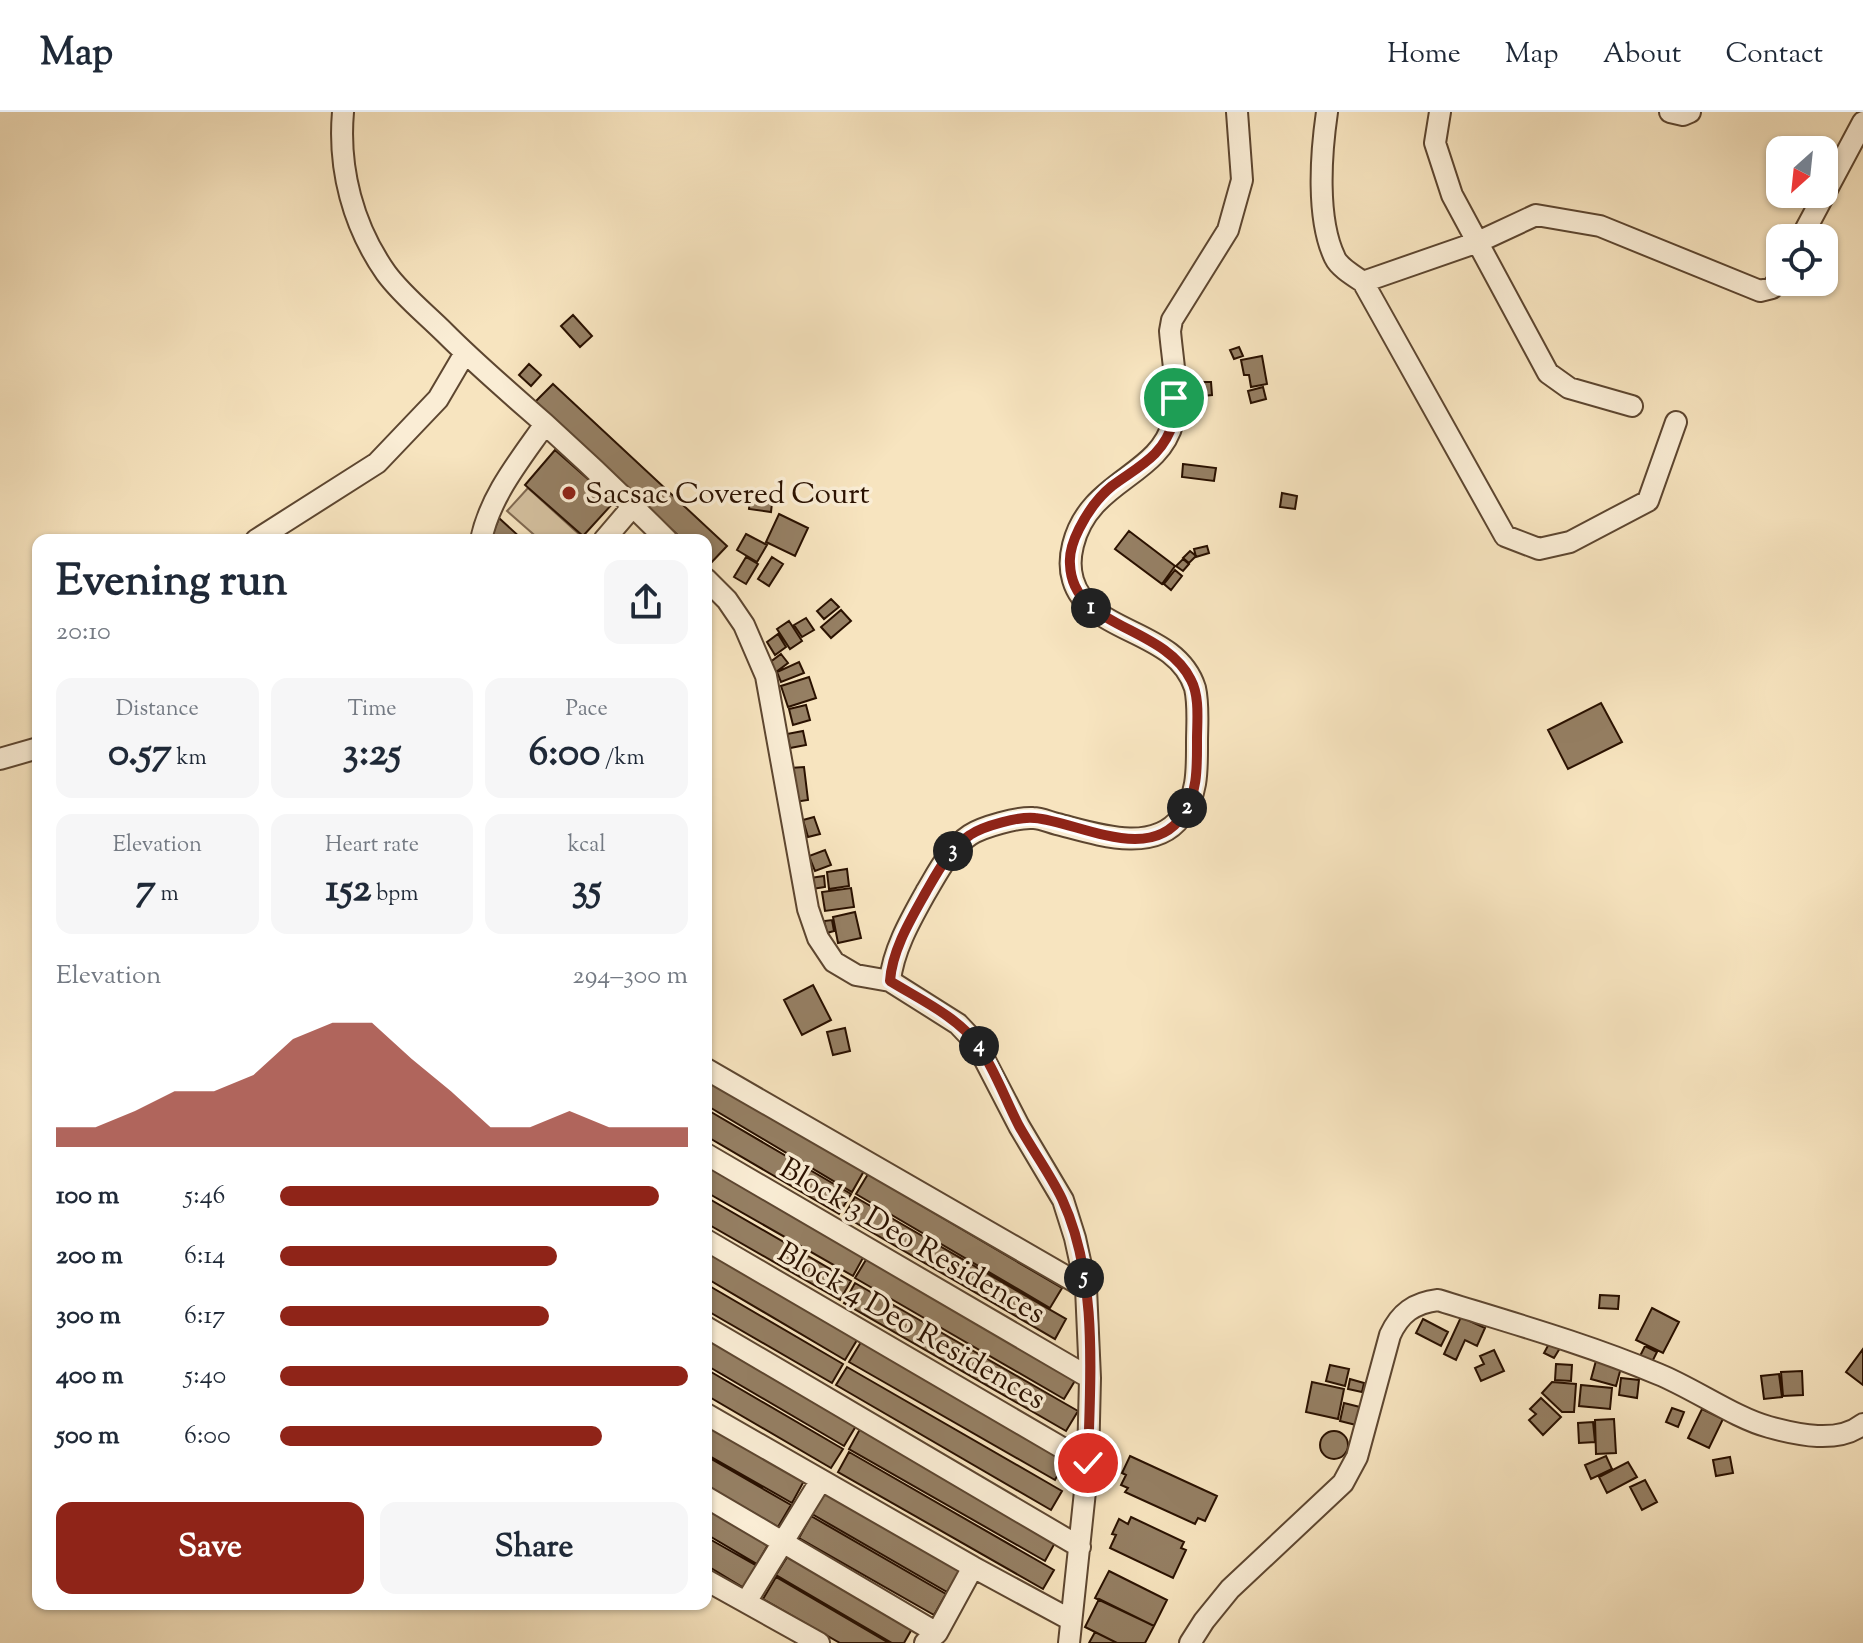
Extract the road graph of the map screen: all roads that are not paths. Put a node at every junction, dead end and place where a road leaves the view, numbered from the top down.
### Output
1 (343, 112) edge
2 (1237, 112) edge
3 (1327, 112) edge
4 (1440, 112) edge
5 (1670, 112) edge
6 (1690, 112) edge
7 (1863, 122) edge
8 (1808, 224) edge
9 (1478, 242) junction
10 (1363, 282) junction
11 (1766, 290) edge
12 (465, 353) junction
13 (1632, 406) dead end
14 (1676, 422) dead end
15 (545, 424) junction
16 (633, 506) junction
17 (265, 534) edge
18 (482, 534) edge
19 (609, 534) edge
20 (661, 534) edge
21 (712, 585) edge
22 (32, 750) edge
23 (0, 759) edge
24 (890, 981) junction
25 (712, 1072) edge
26 (712, 1158) edge
27 (712, 1244) edge
28 (1086, 1288) junction
29 (712, 1331) edge
30 (1090, 1378) junction
31 (712, 1417) edge
32 (1863, 1424) edge
33 (1088, 1463) junction
34 (821, 1480) junction
35 (712, 1501) edge
36 (784, 1543) junction
37 (1080, 1547) junction
38 (973, 1567) junction
39 (712, 1583) edge
40 (746, 1602) junction
41 (1071, 1620) junction
42 (931, 1638) edge
43 (819, 1643) edge
44 (1069, 1643) edge
45 (1190, 1643) edge

1 - 12 street
2 - 24 street
3 - 10 street
4 - 9 street
5 - 6 street
7 - 8 street
9 - 10 street
9 - 11 street
9 - 13 street
10 - 14 street
12 - 15 street
12 - 17 street
15 - 16 street
15 - 18 street
16 - 19 street
16 - 20 street
21 - 24 street
22 - 23 street
24 - 28 street
25 - 28 street
26 - 30 street, Block 3 Deo Residences
27 - 33 street, Block 4 Deo Residences
28 - 30 street
29 - 37 street
30 - 33 street
31 - 34 street
32 - 45 street
33 - 37 street
34 - 36 street
34 - 38 street
35 - 36 street
36 - 40 street
36 - 42 street
37 - 41 street
38 - 41 street
38 - 42 street
39 - 40 street
40 - 43 street
41 - 44 street

